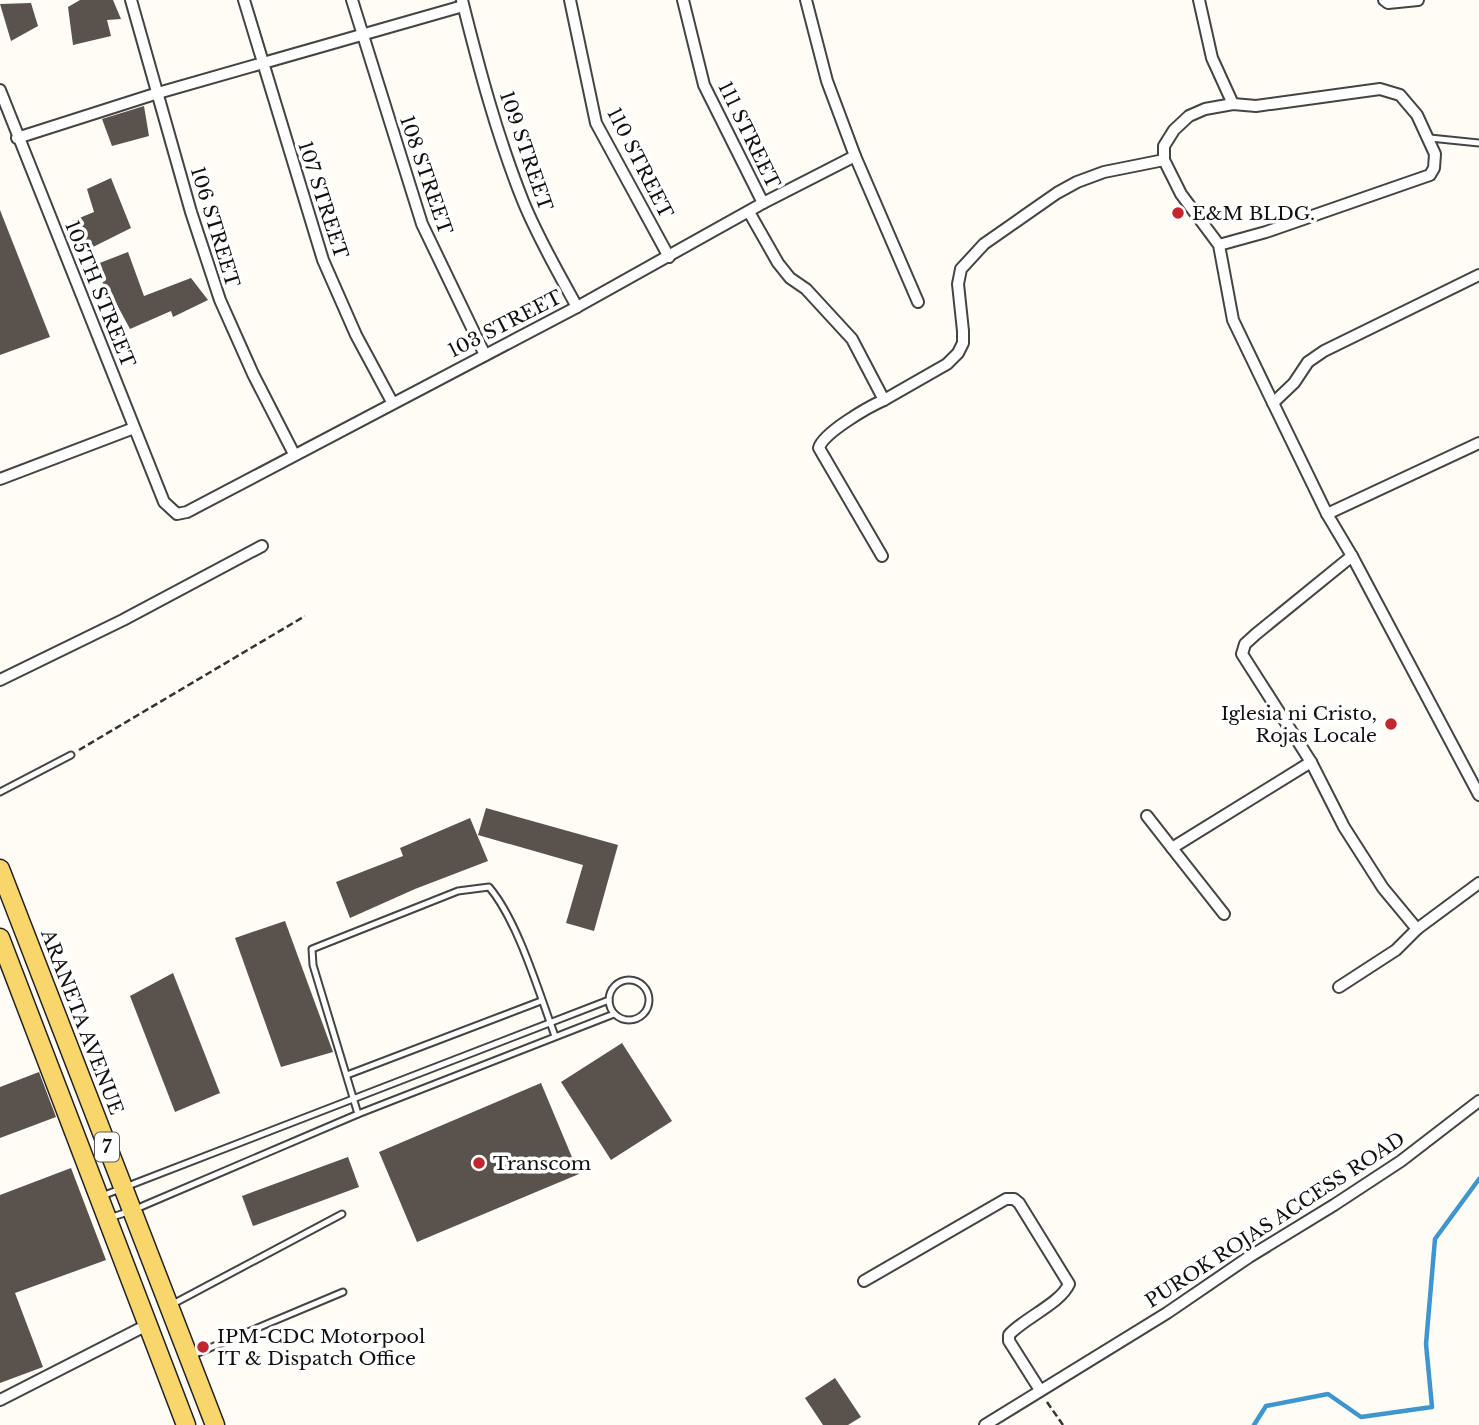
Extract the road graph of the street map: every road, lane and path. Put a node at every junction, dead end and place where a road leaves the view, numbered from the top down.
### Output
1 (131, 0) edge
2 (244, 0) edge
3 (352, 0) edge
4 (570, 0) edge
5 (683, 0) edge
6 (806, 0) edge
7 (1199, 0) edge
8 (1384, 0) edge
9 (1418, 0) edge
10 (462, 3) edge
11 (362, 36) junction
12 (262, 63) junction
13 (0, 90) edge
14 (158, 93) junction
15 (1233, 104) junction
16 (18, 138) junction
17 (1430, 138) junction
18 (1479, 143) edge
19 (855, 156) junction
20 (1164, 160) junction
21 (763, 203) junction
22 (749, 212) junction
23 (1219, 245) junction
24 (669, 257) junction
25 (1479, 275) edge
26 (918, 302) dead end
27 (577, 307) junction
28 (485, 355) junction
29 (884, 400) junction
30 (392, 402) junction
31 (1273, 403) junction
32 (134, 428) junction
33 (1479, 443) edge
34 (294, 454) junction
35 (0, 479) edge
36 (170, 509) joint
37 (1328, 514) junction
38 (262, 546) dead end
39 (882, 556) dead end
40 (1352, 556) junction
41 (305, 617) dead end
42 (0, 680) edge
43 (71, 755) joint
44 (1311, 762) junction
45 (0, 792) edge
46 (1479, 795) edge
47 (1147, 816) dead end
48 (1172, 848) junction
49 (0, 869) edge
50 (1479, 883) edge
51 (1224, 914) dead end
52 (19, 919) junction
53 (0, 926) edge
54 (1417, 929) junction
55 (0, 938) edge
56 (1339, 987) dead end
57 (609, 1000) junction
58 (541, 1001) junction
59 (614, 1014) junction
60 (550, 1023) junction
61 (555, 1036) junction
62 (453, 1060) junction
63 (457, 1074) junction
64 (347, 1075) junction
65 (415, 1075) junction
66 (420, 1089) junction
67 (353, 1099) junction
68 (1479, 1101) edge
69 (358, 1114) junction
70 (299, 1120) junction
71 (305, 1136) junction
72 (123, 1188) junction
73 (99, 1197) junction
74 (131, 1211) junction
75 (342, 1214) dead end
76 (106, 1219) junction
77 (153, 1262) junction
78 (127, 1272) junction
79 (864, 1281) dead end
80 (343, 1292) dead end
81 (168, 1307) junction
82 (147, 1325) junction
83 (190, 1357) junction
84 (1040, 1390) junction
85 (0, 1401) edge
86 (186, 1425) edge
87 (215, 1425) edge
88 (985, 1425) edge
89 (1063, 1425) edge

1 - 14 street, 106 STREET
2 - 12 street, 107 STREET
3 - 11 street, 108 STREET
4 - 24 street, 110 STREET
5 - 21 street, 111 STREET
6 - 19 street
7 - 15 street
8 - 9 street
10 - 11 street
10 - 27 street, 109 STREET
11 - 12 street
11 - 28 street, 108 STREET
12 - 14 street
12 - 30 street, 107 STREET
13 - 16 street, 105TH STREET
14 - 16 street
14 - 34 street, 106 STREET
15 - 17 street
15 - 20 street
16 - 32 street, 105TH STREET
17 - 18 lane
17 - 23 street
19 - 21 street, 103 STREET
19 - 26 street
20 - 23 street
20 - 29 street
21 - 22 street, 103 STREET
22 - 24 street, 103 STREET
22 - 29 street
23 - 31 street
24 - 27 street, 103 STREET
25 - 31 street
27 - 28 street, 103 STREET
28 - 30 street, 103 STREET
29 - 39 street
30 - 34 street, 103 STREET
31 - 37 street
32 - 35 street
32 - 36 street, 105TH STREET
33 - 37 street
34 - 36 street, 103 STREET
37 - 40 street
38 - 42 street
40 - 44 street
40 - 46 street
41 - 43 path
43 - 45 lane
44 - 48 street
44 - 54 street
47 - 48 street
48 - 51 street
49 - 52 main road, ARANETA AVENUE / 7
50 - 54 street
52 - 53 main road
52 - 72 main road, ARANETA AVENUE / 7
54 - 56 street
55 - 73 main road, 7
57 - 59 lane
57 - 59 lane
57 - 60 lane
58 - 60 lane
58 - 64 lane
58 - 64 lane
59 - 61 lane
60 - 61 lane
60 - 62 lane
61 - 63 lane
62 - 63 lane
62 - 65 lane
63 - 66 lane
64 - 67 lane
65 - 66 lane
65 - 67 lane
66 - 69 lane
67 - 69 lane
67 - 70 lane
68 - 84 street, PUROK ROJAS ACCESS ROAD
69 - 71 lane
70 - 71 lane
70 - 72 lane
71 - 74 lane
72 - 73 lane
72 - 74 main road, ARANETA AVENUE / 7
73 - 76 main road, 7
74 - 76 lane
74 - 77 main road, ARANETA AVENUE / 7
75 - 81 lane
76 - 78 main road, 7
77 - 78 main road
77 - 81 main road, ARANETA AVENUE / 7
78 - 82 main road, 7
79 - 84 street
80 - 83 lane
81 - 83 main road, ARANETA AVENUE / 7
82 - 85 street
82 - 86 main road, 7
83 - 87 main road, ARANETA AVENUE / 7
84 - 88 street, PUROK ROJAS ACCESS ROAD
84 - 89 path

